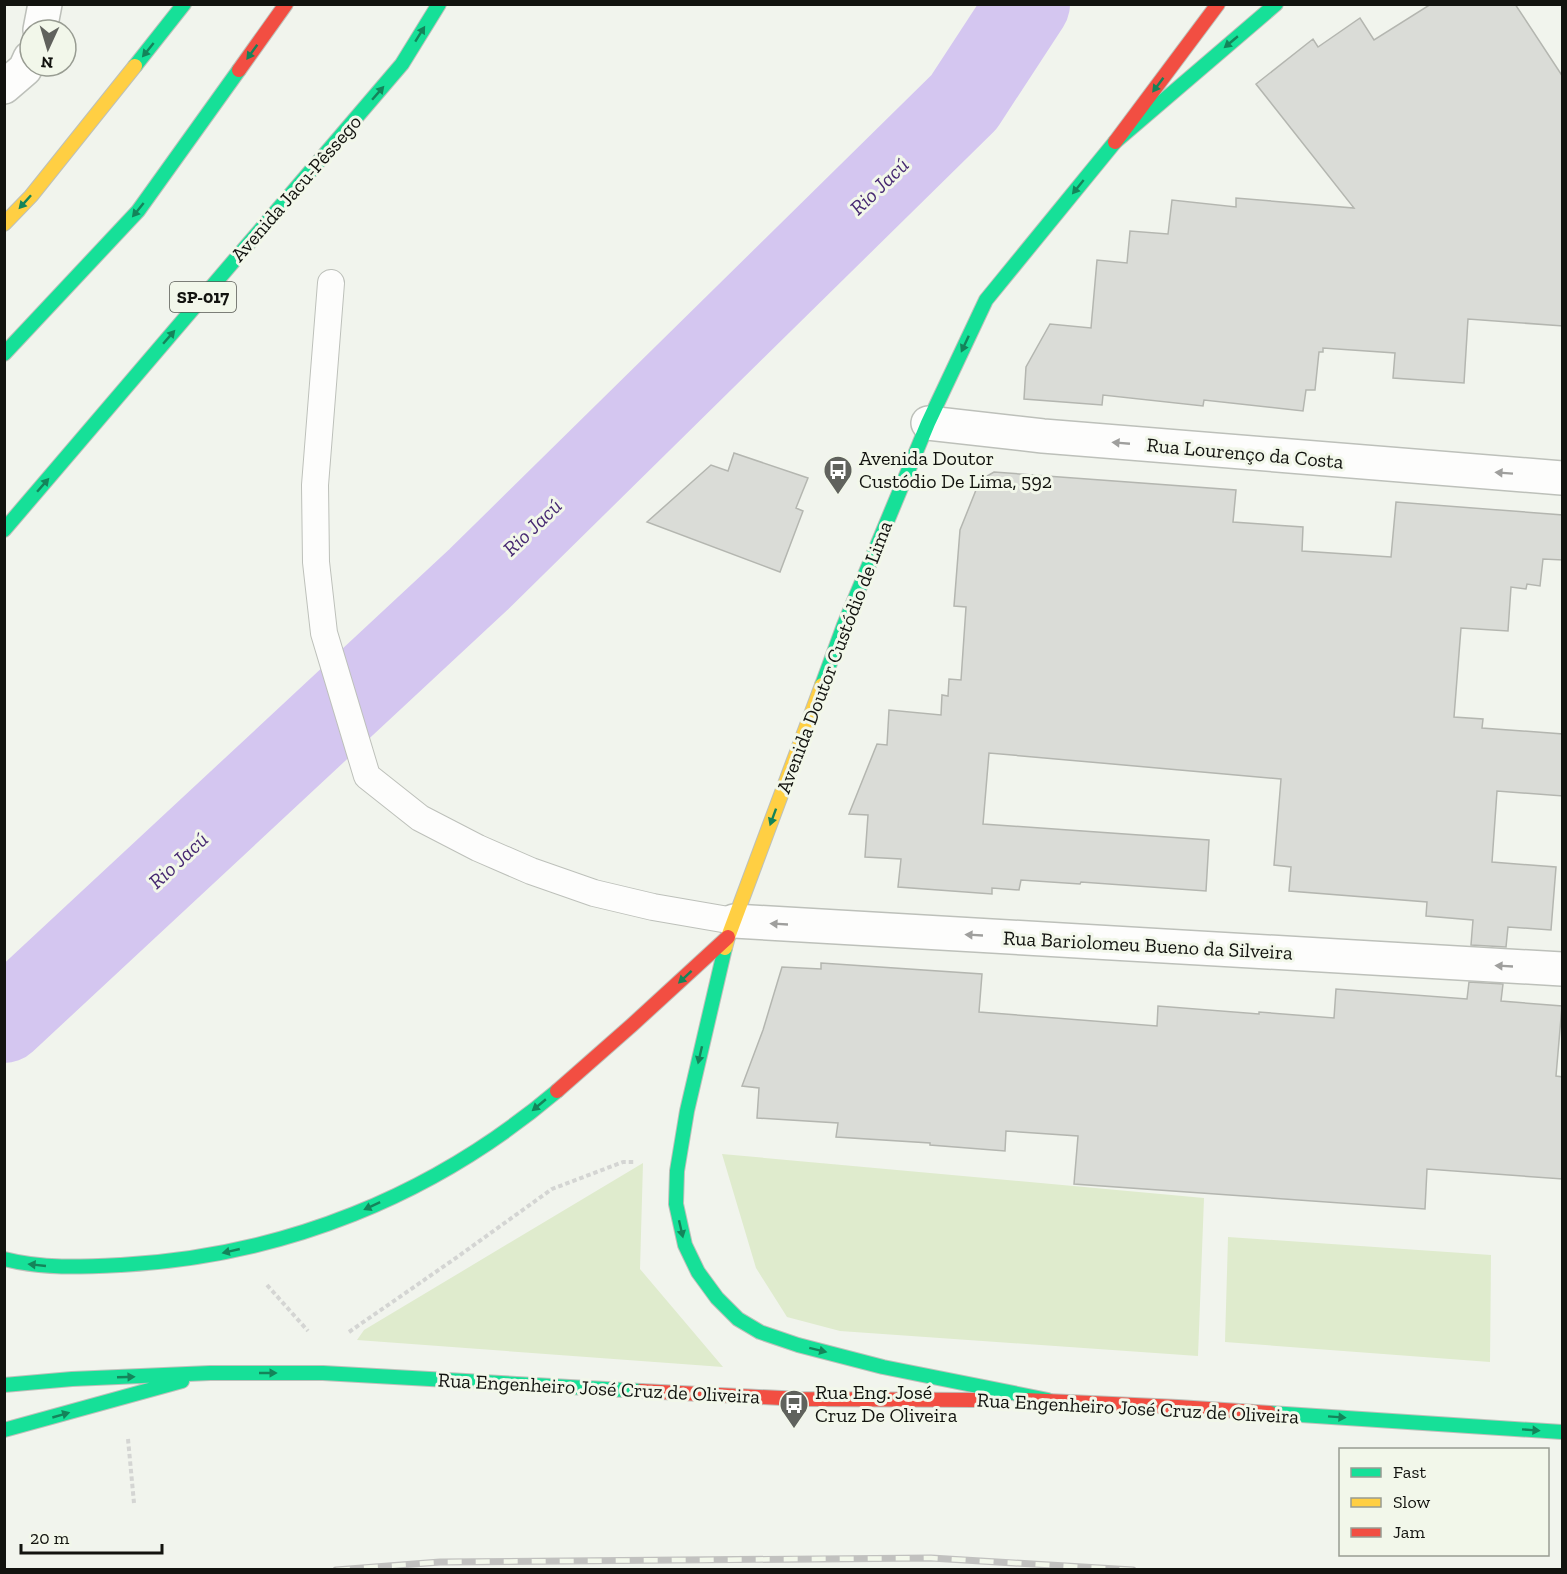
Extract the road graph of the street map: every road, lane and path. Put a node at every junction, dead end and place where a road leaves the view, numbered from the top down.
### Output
1 (184, 4) edge
2 (286, 4) edge
3 (439, 4) edge
4 (1218, 4) edge
5 (1276, 4) edge
6 (18, 74) edge
7 (4, 87) edge
8 (1115, 142) junction
9 (4, 224) edge
10 (331, 283) dead end
11 (4, 354) edge
12 (928, 423) junction
13 (1563, 478) edge
14 (4, 530) edge
15 (731, 929) junction
16 (1563, 969) edge
17 (647, 1163) dead end
18 (4, 1259) edge
19 (266, 1284) dead end
20 (309, 1333) dead end
21 (342, 1337) dead end
22 (210, 1373) junction
23 (4, 1384) edge
24 (125, 1397) junction
25 (1048, 1400) junction
26 (4, 1430) edge
27 (1563, 1432) edge
28 (134, 1503) dead end

1 -> 9 main road
2 -> 11 main road
14 -> 3 main road, Avenida Jacu-Pêssego / SP-017
4 -> 8 main road
5 -> 8 main road, Avenida Doutor Custódio de Lima
6 - 7 street
8 -> 12 main road, Avenida Doutor Custódio de Lima
10 - 15 lane
13 -> 12 street, Rua Lourenço da Costa
12 -> 15 main road, Avenida Doutor Custódio de Lima
16 -> 15 street, Rua Bariolomeu Bueno da Silveira
15 -> 18 main road
15 -> 25 main road, Avenida Doutor Custódio de Lima
17 - 21 path
19 - 20 path
23 -> 22 main road, Rua Engenheiro José Cruz de Oliveira
22 - 24 main road, Rua Engenheiro José Cruz de Oliveira
22 -> 25 main road, Rua Engenheiro José Cruz de Oliveira
26 -> 24 main road, Rua Engenheiro José Cruz de Oliveira
24 - 28 path
25 -> 27 main road, Rua Engenheiro José Cruz de Oliveira

